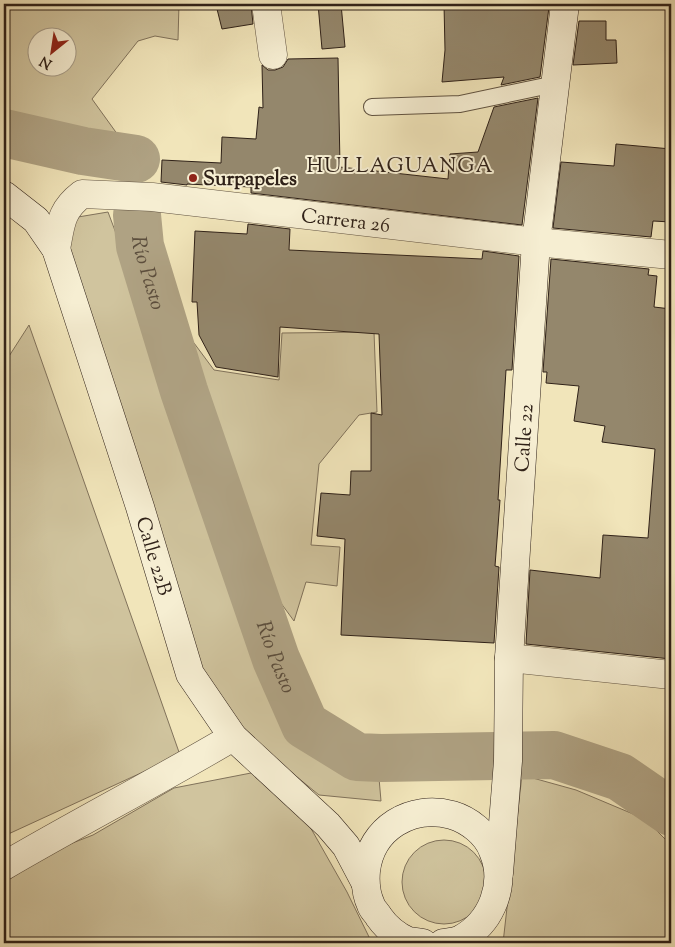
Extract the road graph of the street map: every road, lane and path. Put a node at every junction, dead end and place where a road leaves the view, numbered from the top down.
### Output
1 (266, 4) edge
2 (565, 4) edge
3 (273, 55) dead end
4 (555, 84) junction
5 (372, 107) dead end
6 (4, 194) edge
7 (536, 242) junction
8 (56, 249) junction
9 (671, 255) edge
10 (509, 658) junction
11 (671, 675) edge
12 (232, 737) junction
13 (4, 866) edge
14 (499, 873) junction
15 (365, 882) junction
16 (495, 902) junction
17 (390, 935) edge
18 (423, 943) edge
19 (443, 943) edge
20 (490, 943) edge

1 - 3 main road
2 - 4 main road, Calle 22
4 - 5 lane
4 - 7 main road, Calle 22
6 - 8 main road, Calle 22B
7 - 8 main road, Carrera 26
7 - 9 main road, Carrera 26
7 - 10 main road, Calle 22
8 - 12 main road, Calle 22B
10 - 11 main road
10 - 14 main road, Calle 22
12 - 13 main road
12 - 15 main road, Calle 22B
14 - 15 main road
14 - 16 main road, Calle 22
15 - 17 main road
16 - 19 main road
16 - 20 main road
17 - 18 main road

